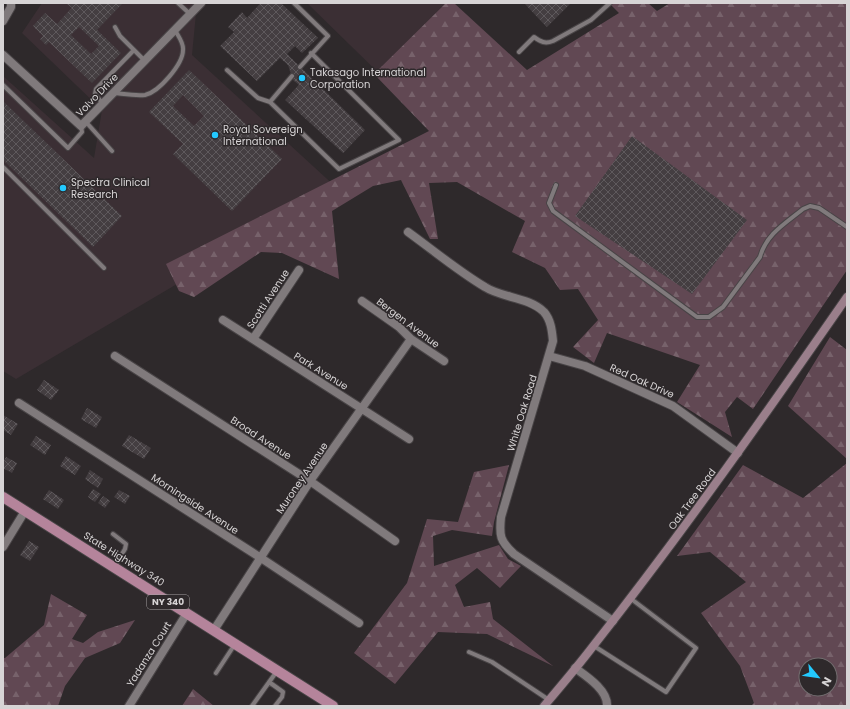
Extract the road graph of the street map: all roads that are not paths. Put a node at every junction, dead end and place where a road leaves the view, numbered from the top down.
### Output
1 (178, 3) edge
2 (201, 3) edge
3 (294, 3) edge
4 (610, 3) edge
5 (11, 5) edge
6 (190, 15) junction
7 (3, 21) edge
8 (115, 27) dead end
9 (175, 30) junction
10 (134, 50) junction
11 (519, 52) dead end
12 (311, 54) junction
13 (3, 55) edge
14 (145, 61) junction
15 (300, 66) dead end
16 (227, 70) dead end
17 (292, 76) dead end
18 (3, 85) edge
19 (113, 93) junction
20 (270, 102) junction
21 (103, 104) junction
22 (83, 124) junction
23 (112, 151) dead end
24 (3, 167) edge
25 (556, 185) dead end
26 (847, 228) edge
27 (408, 232) dead end
28 (104, 268) dead end
29 (299, 270) dead end
30 (847, 297) edge
31 (362, 301) dead end
32 (222, 320) dead end
33 (254, 339) junction
34 (411, 340) junction
35 (115, 356) dead end
36 (549, 356) junction
37 (444, 361) dead end
38 (19, 403) dead end
39 (362, 408) junction
40 (409, 439) dead end
41 (738, 453) junction
42 (310, 481) junction
43 (3, 497) edge
44 (25, 511) junction
45 (113, 534) dead end
46 (395, 541) dead end
47 (3, 547) edge
48 (261, 558) junction
49 (114, 567) junction
50 (630, 598) junction
51 (187, 613) junction
52 (613, 621) junction
53 (359, 623) dead end
54 (214, 630) junction
55 (235, 644) junction
56 (594, 646) junction
57 (469, 652) dead end
58 (575, 668) junction
59 (277, 670) junction
60 (216, 673) dead end
61 (269, 682) junction
62 (547, 703) edge
63 (129, 706) edge
64 (252, 706) edge
65 (275, 706) edge
66 (333, 706) edge
67 (606, 706) edge

1 - 6 lane
2 - 6 street, Volvo Drive
3 - 12 lane
4 - 11 lane
5 - 7 street
6 - 9 street, Volvo Drive
8 - 10 lane
9 - 14 street, Volvo Drive
9 - 19 lane
10 - 14 lane
10 - 21 lane
12 - 15 lane
12 - 20 lane
13 - 22 street, Volvo Drive
14 - 19 street, Volvo Drive
16 - 20 lane
17 - 20 lane
18 - 22 lane
19 - 21 street, Volvo Drive
21 - 22 street, Volvo Drive
22 - 23 lane
24 - 28 lane
25 - 26 lane
27 - 36 street, White Oak Road
29 - 33 street, Scotti Avenue
30 - 41 street, Oak Tree Road
31 - 34 street, Bergen Avenue
32 - 33 street, Park Avenue
33 - 39 street, Park Avenue
34 - 37 street, Bergen Avenue
34 - 39 street, Muroney Avenue
35 - 42 street, Broad Avenue
36 - 41 street, Red Oak Drive
36 - 52 street, White Oak Road
38 - 48 street, Morningside Avenue
39 - 40 street, Park Avenue
39 - 42 street, Muroney Avenue
41 - 50 street, Oak Tree Road
42 - 46 street, Broad Avenue
42 - 48 street, Muroney Avenue
43 - 44 main road, State Highway 340 / NY 340
44 - 47 street
44 - 49 main road, State Highway 340 / NY 340
45 - 49 lane
48 - 53 street, Morningside Avenue
48 - 54 street, Muroney Avenue
49 - 51 main road, State Highway 340 / NY 340
50 - 52 street, Oak Tree Road
50 - 56 lane
51 - 54 main road, State Highway 340 / NY 340
51 - 63 street, Yadanza Court
52 - 56 street, Oak Tree Road
54 - 55 main road, State Highway 340 / NY 340
55 - 59 main road, State Highway 340 / NY 340
55 - 60 lane
56 - 58 street, Oak Tree Road
57 - 62 lane
58 - 62 street, Oak Tree Road
58 - 67 street
59 - 61 lane
59 - 66 main road, State Highway 340 / NY 340
61 - 64 lane
61 - 65 lane

